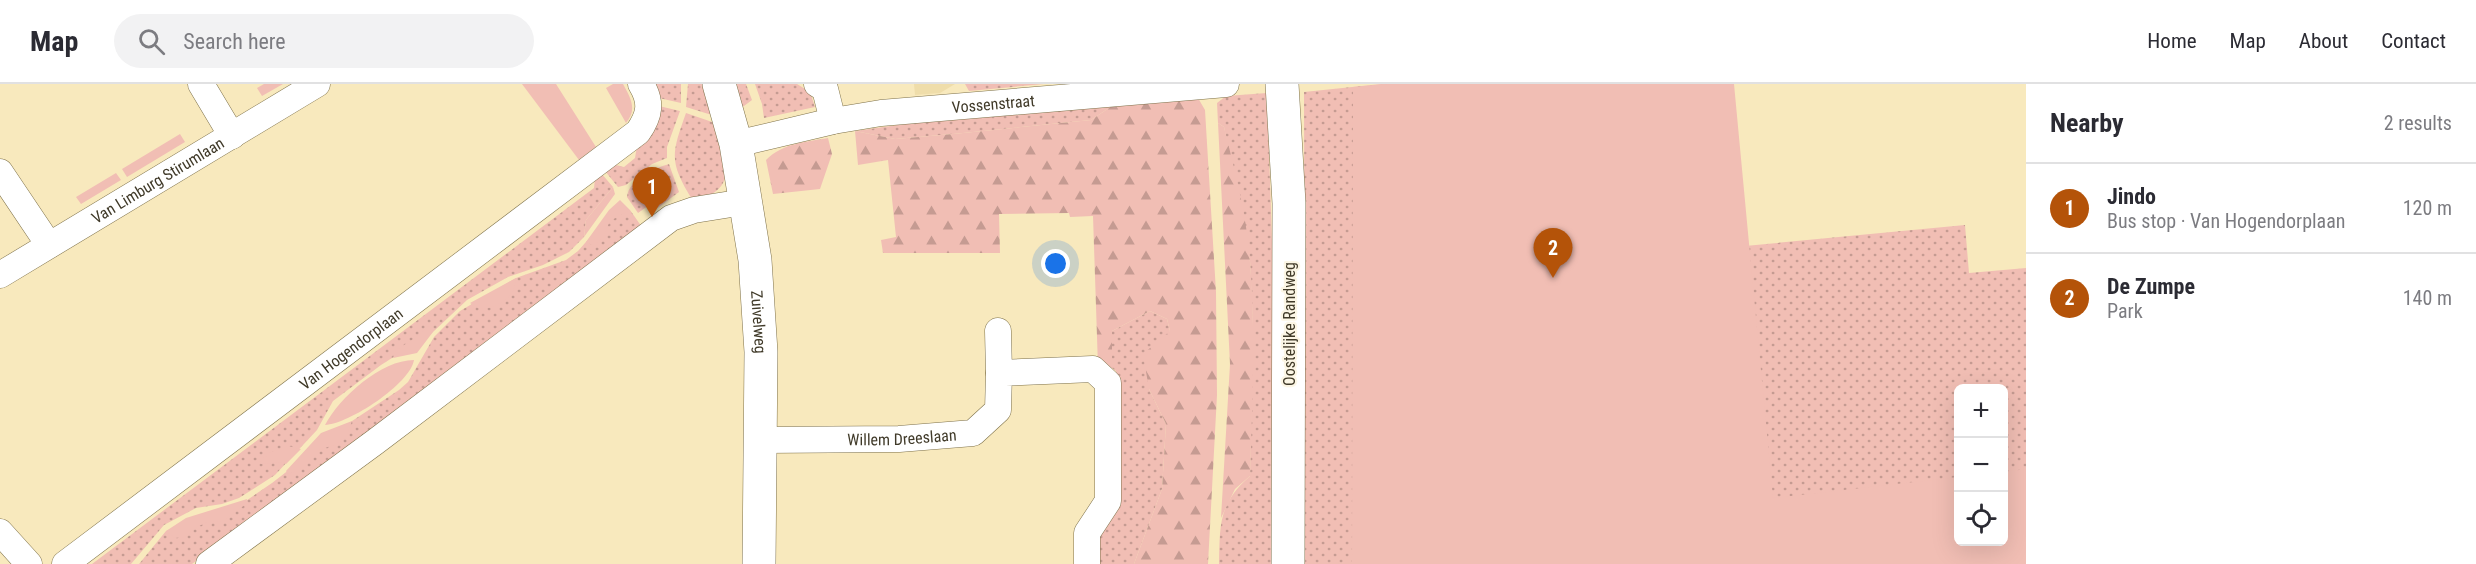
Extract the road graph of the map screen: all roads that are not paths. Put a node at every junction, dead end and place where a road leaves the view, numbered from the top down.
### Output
1 (201, 84) edge
2 (317, 84) edge
3 (641, 84) edge
4 (719, 84) edge
5 (817, 84) edge
6 (1226, 84) edge
7 (1282, 84) edge
8 (833, 121) junction
9 (232, 136) junction
10 (736, 144) junction
11 (0, 172) edge
12 (744, 202) junction
13 (49, 245) junction
14 (0, 275) edge
15 (998, 331) dead end
16 (999, 373) junction
17 (761, 440) junction
18 (0, 532) edge
19 (29, 564) edge
20 (65, 564) edge
21 (209, 564) edge
22 (759, 564) edge
23 (1087, 564) edge
24 (1288, 564) edge

1 - 9 street
2 - 9 street, Van Limburg Stirumlaan
3 - 20 street, Van Hogendorplaan
4 - 10 street, Zuivelweg
5 - 8 street
6 - 8 street, Vossenstraat
7 - 24 street, Oostelijke Randweg
8 - 10 street, Vossenstraat
9 - 13 street, Van Limburg Stirumlaan
10 - 12 street, Zuivelweg
11 - 13 street
12 - 17 street, Zuivelweg
12 - 21 street
13 - 14 street, Van Limburg Stirumlaan
15 - 16 street, Willem Dreeslaan
16 - 17 street, Willem Dreeslaan
16 - 23 street
17 - 22 street, Zuivelweg
18 - 19 street

